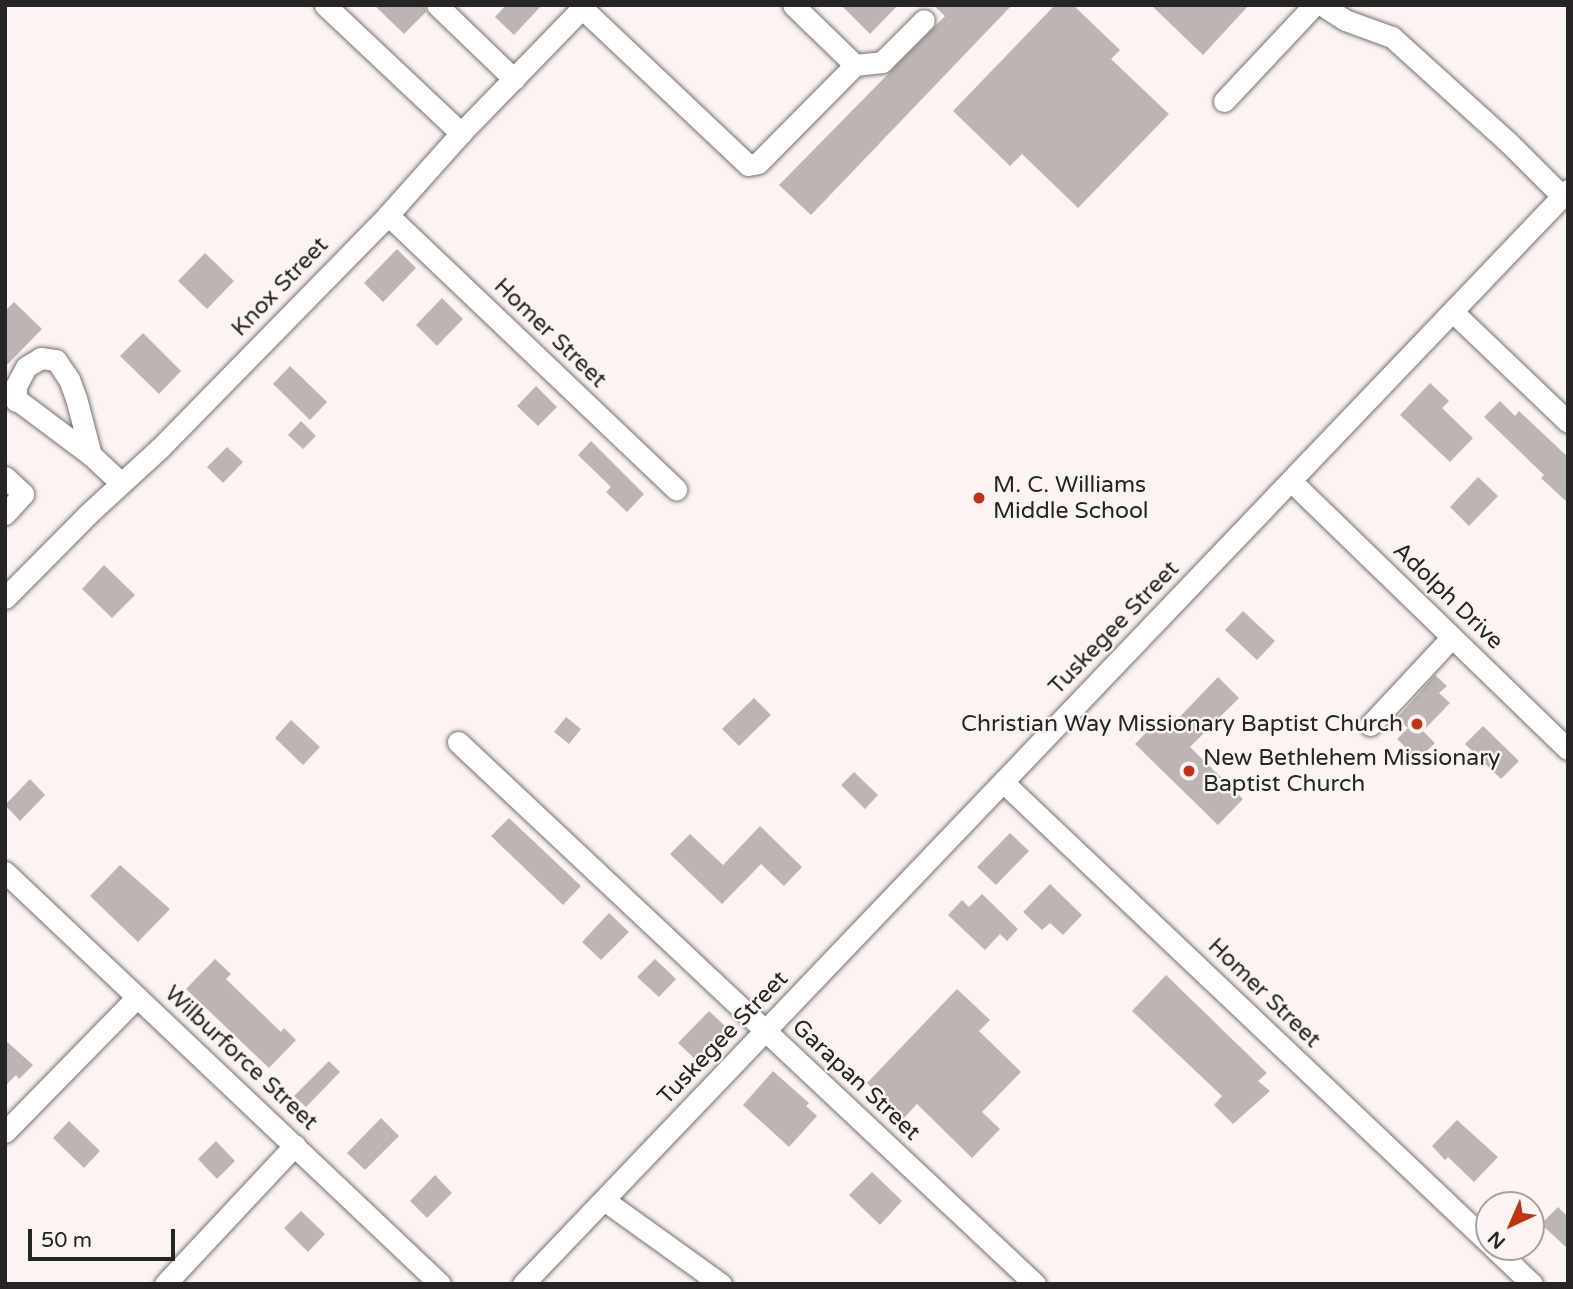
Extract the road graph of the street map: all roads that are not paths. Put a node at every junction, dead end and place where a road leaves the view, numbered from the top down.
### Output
1 (325, 5) edge
2 (437, 5) edge
3 (793, 5) edge
4 (1314, 5) edge
5 (1322, 5) edge
6 (583, 7) edge
7 (924, 20) dead end
8 (855, 65) junction
9 (514, 79) junction
10 (1224, 101) dead end
11 (461, 133) junction
12 (1565, 193) edge
13 (388, 215) junction
14 (1453, 312) junction
15 (11, 396) edge
16 (1568, 422) edge
17 (91, 455) junction
18 (5, 477) edge
19 (1291, 481) junction
20 (121, 483) junction
21 (676, 489) dead end
22 (5, 514) edge
23 (10, 584) edge
24 (1452, 637) junction
25 (1370, 725) dead end
26 (458, 742) dead end
27 (1568, 749) edge
28 (1003, 782) junction
29 (5, 872) edge
30 (138, 997) junction
31 (766, 1032) junction
32 (5, 1132) edge
33 (295, 1145) junction
34 (604, 1200) junction
35 (1475, 1230) edge
36 (1508, 1261) edge
37 (165, 1284) edge
38 (440, 1284) edge
39 (523, 1284) edge
40 (721, 1284) edge
41 (1035, 1284) edge
42 (1532, 1284) edge

1 - 11 street
2 - 9 street
3 - 8 street
4 - 10 street
5 - 12 street
6 - 8 street
6 - 9 street, Knox Street
7 - 8 street
9 - 11 street, Knox Street
11 - 13 street, Knox Street
12 - 14 street, Tuskegee Street
13 - 20 street, Knox Street
13 - 21 street, Homer Street
14 - 16 street
14 - 19 street, Tuskegee Street
15 - 17 street
15 - 17 street
17 - 20 street
18 - 22 street
19 - 24 street, Adolph Drive
19 - 28 street, Tuskegee Street
20 - 23 street, Knox Street
24 - 25 street
24 - 27 street, Adolph Drive
26 - 31 street, Garapan Street
28 - 31 street, Tuskegee Street
28 - 35 street, Homer Street
29 - 30 street, Wilburforce Street
30 - 32 street
30 - 33 street, Wilburforce Street
31 - 34 street, Tuskegee Street
31 - 41 street, Garapan Street
33 - 37 street
33 - 38 street, Wilburforce Street
34 - 39 street, Tuskegee Street
34 - 40 street
36 - 42 street

